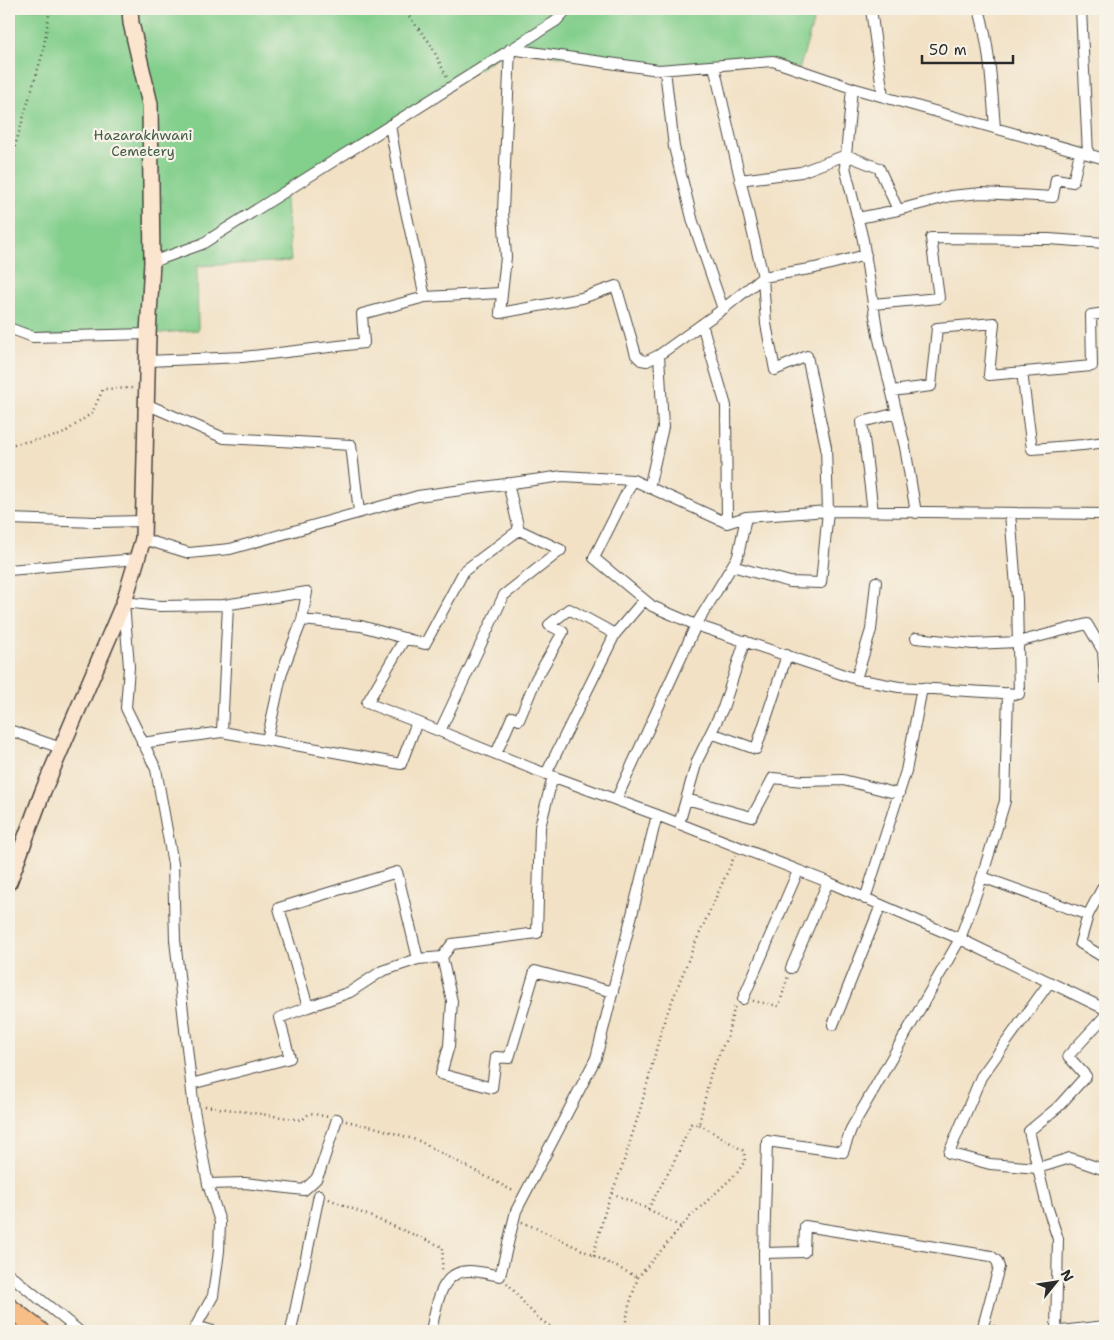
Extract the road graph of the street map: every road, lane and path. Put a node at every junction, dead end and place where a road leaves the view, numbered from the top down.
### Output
1 (54, 9) edge
2 (130, 9) edge
3 (403, 9) edge
4 (567, 9) edge
5 (871, 9) edge
6 (979, 9) edge
7 (1082, 9) edge
8 (510, 49) junction
9 (714, 66) junction
10 (665, 70) junction
11 (451, 86) junction
12 (852, 88) junction
13 (883, 96) junction
14 (390, 125) junction
15 (995, 128) junction
16 (1084, 153) junction
17 (846, 155) junction
18 (1105, 159) edge
19 (9, 166) edge
20 (740, 180) junction
21 (898, 210) junction
22 (858, 218) junction
23 (1105, 243) edge
24 (866, 255) junction
25 (152, 262) junction
26 (763, 277) junction
27 (501, 293) junction
28 (425, 297) junction
29 (874, 304) junction
30 (723, 309) junction
31 (1105, 313) edge
32 (702, 324) junction
33 (9, 328) edge
34 (148, 334) junction
35 (659, 355) junction
36 (147, 361) junction
37 (1022, 372) junction
38 (146, 387) junction
39 (892, 391) junction
40 (146, 404) junction
41 (897, 413) junction
42 (1105, 442) edge
43 (9, 445) edge
44 (633, 480) junction
45 (508, 483) junction
46 (649, 488) junction
47 (828, 511) junction
48 (359, 512) junction
49 (873, 512) junction
50 (916, 513) junction
51 (1010, 513) junction
52 (1105, 514) edge
53 (746, 517) junction
54 (9, 519) edge
55 (144, 521) junction
56 (727, 523) junction
57 (519, 530) junction
58 (143, 539) junction
59 (137, 559) junction
60 (732, 566) junction
61 (9, 570) edge
62 (876, 582) dead end
63 (644, 600) junction
64 (124, 602) junction
65 (228, 605) junction
66 (302, 620) junction
67 (696, 625) junction
68 (615, 634) junction
69 (405, 638) junction
70 (916, 638) dead end
71 (746, 641) junction
72 (1018, 642) junction
73 (787, 655) junction
74 (856, 679) junction
75 (1105, 679) edge
76 (922, 688) junction
77 (1008, 693) junction
78 (416, 722) junction
79 (9, 730) edge
80 (440, 731) junction
81 (222, 732) junction
82 (711, 732) junction
83 (267, 740) junction
84 (142, 743) junction
85 (61, 748) junction
86 (496, 754) junction
87 (550, 775) junction
88 (899, 794) junction
89 (686, 799) junction
90 (616, 800) junction
91 (657, 815) junction
92 (679, 824) junction
93 (738, 847) junction
94 (798, 871) junction
95 (982, 877) junction
96 (9, 882) edge
97 (828, 882) junction
98 (1105, 883) edge
99 (865, 898) junction
100 (881, 906) junction
101 (1088, 915) junction
102 (960, 939) junction
103 (442, 958) junction
104 (1105, 958) edge
105 (418, 959) junction
106 (791, 968) joint
107 (1050, 983) junction
108 (612, 992) junction
109 (743, 999) junction
110 (308, 1007) junction
111 (1105, 1009) edge
112 (1105, 1016) edge
113 (832, 1025) dead end
114 (191, 1084) junction
115 (193, 1105) junction
116 (337, 1119) junction
117 (699, 1124) junction
118 (1038, 1168) junction
119 (1105, 1170) edge
120 (208, 1184) junction
121 (612, 1193) junction
122 (319, 1195) joint
123 (524, 1196) junction
124 (648, 1209) junction
125 (514, 1218) junction
126 (681, 1227) junction
127 (764, 1253) junction
128 (593, 1256) junction
129 (9, 1274) edge
130 (500, 1276) junction
131 (638, 1278) junction
132 (442, 1290) junction
133 (9, 1307) edge
134 (1105, 1326) edge
135 (196, 1329) edge
136 (982, 1330) junction
137 (40, 1331) edge
138 (79, 1331) edge
139 (213, 1331) edge
140 (291, 1331) edge
141 (431, 1331) edge
142 (564, 1331) edge
143 (624, 1331) edge
144 (765, 1331) edge
145 (964, 1331) edge
146 (993, 1331) edge
147 (1056, 1331) edge
148 (1061, 1331) edge

1 - 19 path
2 - 25 main road
3 - 11 path
4 - 8 street
5 - 13 street
6 - 15 street
7 - 16 street
8 - 10 street
8 - 11 street
8 - 27 street
9 - 10 street
9 - 12 street
9 - 20 street
10 - 30 street
11 - 14 street
12 - 13 street
12 - 17 street
13 - 15 street
14 - 25 street
14 - 28 street
15 - 16 street
16 - 18 street
16 - 21 street
17 - 20 street
17 - 21 street
17 - 22 street
20 - 26 street
21 - 22 street
22 - 24 street
23 - 29 street
24 - 26 street
24 - 29 street
25 - 34 main road
26 - 30 street
26 - 47 street
27 - 28 street
27 - 35 street
28 - 36 street
29 - 39 street
30 - 32 street
31 - 37 street
32 - 35 street
32 - 56 street
33 - 34 street
34 - 36 main road
35 - 46 street
36 - 38 main road
37 - 39 street
37 - 42 street
38 - 40 main road
38 - 43 path
39 - 41 street
40 - 48 street
40 - 55 main road
41 - 49 street
41 - 50 street
44 - 45 street
44 - 46 street
44 - 63 street
45 - 48 street
45 - 57 street
46 - 56 street
47 - 49 street
47 - 53 street
47 - 60 street
48 - 58 street
49 - 50 street
50 - 51 street
51 - 52 street
51 - 72 street
53 - 56 street
53 - 60 street
54 - 55 street
55 - 58 main road
57 - 69 street
57 - 80 street
58 - 59 main road
59 - 61 street
59 - 64 main road
60 - 67 street
62 - 74 street
63 - 67 street
63 - 68 street
64 - 65 street
64 - 84 street
64 - 85 main road
65 - 66 street
65 - 81 street
66 - 69 street
66 - 83 street
67 - 71 street
67 - 90 street
68 - 86 street
68 - 87 street
69 - 78 street
70 - 72 street
71 - 73 street
71 - 82 street
72 - 75 street
72 - 77 street
73 - 74 street
73 - 82 street
74 - 76 street
76 - 77 street
76 - 88 street
77 - 95 street
78 - 80 street
78 - 83 street
79 - 85 street
80 - 86 street
81 - 83 street
81 - 84 street
82 - 89 street
84 - 114 street
85 - 96 main road
86 - 87 street
87 - 90 street
87 - 103 street
88 - 89 street
88 - 99 street
89 - 92 street
90 - 91 street
91 - 92 street
91 - 108 street
92 - 93 street
93 - 94 street
93 - 121 path
94 - 97 street
94 - 109 street
95 - 101 street
95 - 102 street
97 - 99 street
97 - 106 street
98 - 101 street
99 - 100 street
100 - 102 street
100 - 113 street
101 - 104 street
102 - 107 street
102 - 127 street
103 - 105 street
103 - 108 street
105 - 110 street
105 - 110 street
106 - 109 path
107 - 111 street
107 - 118 street
108 - 123 street
109 - 117 path
110 - 114 street
112 - 118 street
114 - 115 street
115 - 116 path
115 - 120 street
116 - 120 street
116 - 123 path
117 - 124 path
117 - 126 path
118 - 119 street
118 - 147 street
120 - 135 street
121 - 124 path
121 - 128 path
122 - 132 path
122 - 140 street
123 - 125 street
124 - 126 path
125 - 128 path
125 - 130 street
126 - 131 path
127 - 136 street
127 - 144 street
128 - 131 path
129 - 138 street
130 - 132 street
130 - 142 path
131 - 143 path
132 - 141 street
133 - 137 highway
134 - 148 street
135 - 139 street
136 - 145 street
136 - 146 street

